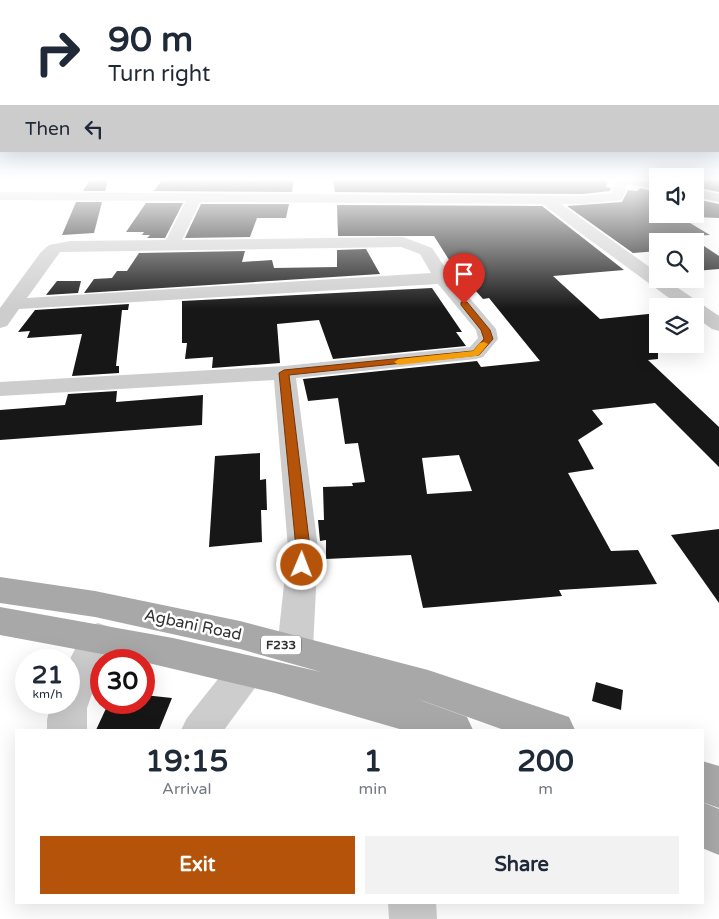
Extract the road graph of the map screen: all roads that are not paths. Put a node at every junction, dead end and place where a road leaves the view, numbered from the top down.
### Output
1 (182, 223) edge
2 (576, 223) edge
3 (171, 246) junction
4 (443, 278) junction
5 (681, 298) edge
6 (13, 304) junction
7 (704, 314) edge
8 (0, 322) edge
9 (719, 325) edge
10 (284, 373) junction
11 (0, 389) edge
12 (0, 590) edge
13 (0, 621) edge
14 (98, 637) junction
15 (295, 649) junction
16 (247, 670) junction
17 (432, 726) edge
18 (67, 729) edge
19 (202, 729) edge
20 (552, 729) edge
21 (704, 782) edge
22 (719, 787) edge
23 (704, 826) edge
24 (719, 832) edge
25 (412, 904) edge
26 (413, 919) edge

1 - 3 street
2 - 5 street
3 - 4 street
3 - 6 street
4 - 6 street
4 - 10 street
6 - 8 street
7 - 9 street
10 - 11 street
10 - 15 street
12 - 15 main road, Agbani Road / F233
13 - 14 main road, F233
14 - 16 main road, F233
14 - 18 street
15 - 20 main road, Agbani Road / F233
16 - 17 main road, F233
16 - 19 street
21 - 22 main road
23 - 24 main road
25 - 26 street

